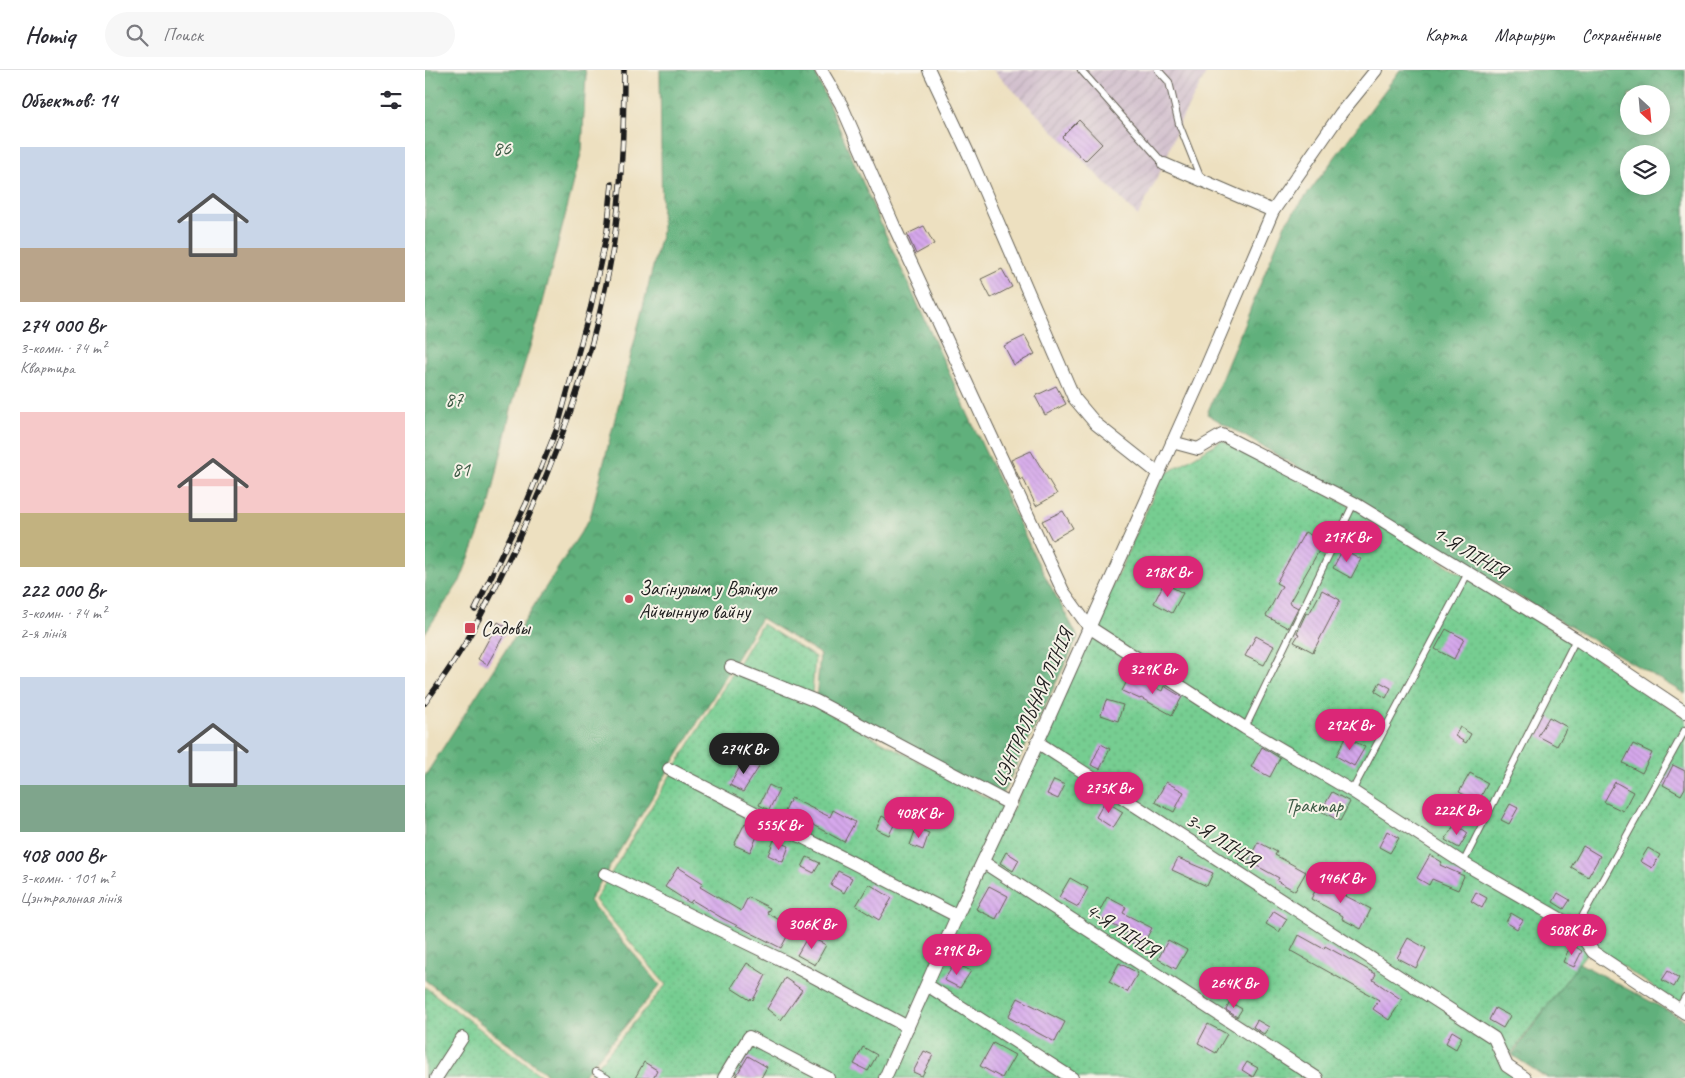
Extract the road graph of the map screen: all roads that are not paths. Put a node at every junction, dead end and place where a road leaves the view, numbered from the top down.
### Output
1 (821, 70) edge
2 (929, 70) edge
3 (1081, 70) edge
4 (1158, 70) edge
5 (1376, 70) edge
6 (1164, 164) joint
7 (1202, 180) junction
8 (1273, 211) junction
9 (1172, 442) junction
10 (1158, 473) junction
11 (1354, 503) junction
12 (1468, 573) junction
13 (1089, 627) junction
14 (1576, 639) junction
15 (731, 667) dead end
16 (1685, 712) edge
17 (1245, 728) junction
18 (1685, 730) edge
19 (1037, 742) junction
20 (669, 769) dead end
21 (1352, 790) junction
22 (1010, 804) junction
23 (983, 862) junction
24 (1463, 863) junction
25 (605, 874) dead end
26 (957, 916) junction
27 (1576, 928) junction
28 (927, 985) junction
29 (1685, 996) edge
30 (1682, 1011) edge
31 (908, 1027) junction
32 (462, 1038) dead end
33 (596, 1072) dead end
34 (436, 1078) edge
35 (607, 1078) edge
36 (724, 1078) edge
37 (828, 1078) edge
38 (885, 1078) edge
39 (1072, 1078) edge
40 (1317, 1078) edge
41 (1525, 1078) edge

1 - 13 street
2 - 10 street
3 - 6 lane
4 - 7 lane
5 - 8 street, ЦЭНТРАЛЬНАЯ ЛІНІЯ
6 - 7 street
7 - 8 street
8 - 9 street, ЦЭНТРАЛЬНАЯ ЛІНІЯ
9 - 10 street, ЦЭНТРАЛЬНАЯ ЛІНІЯ
9 - 11 street, 1-Я ЛІНІЯ
10 - 13 street, ЦЭНТРАЛЬНАЯ ЛІНІЯ
11 - 12 street, 1-Я ЛІНІЯ
11 - 17 lane
12 - 14 street, 1-Я ЛІНІЯ
12 - 21 lane
13 - 17 street
13 - 19 street, ЦЭНТРАЛЬНАЯ ЛІНІЯ
14 - 16 street, 1-Я ЛІНІЯ
14 - 24 lane
15 - 22 street
17 - 21 street
18 - 27 lane
19 - 22 street, ЦЭНТРАЛЬНАЯ ЛІНІЯ
19 - 41 street, 3-Я ЛІНІЯ
20 - 26 street
21 - 24 street
22 - 23 street, ЦЭНТРАЛЬНАЯ ЛІНІЯ
23 - 26 street, ЦЭНТРАЛЬНАЯ ЛІНІЯ
23 - 40 street, 4-Я ЛІНІЯ
24 - 27 street
25 - 31 street
26 - 28 street, ЦЭНТРАЛЬНАЯ ЛІНІЯ
27 - 30 street
28 - 31 street, ЦЭНТРАЛЬНАЯ ЛІНІЯ
28 - 39 street
29 - 30 lane
31 - 38 street, ЦЭНТРАЛЬНАЯ ЛІНІЯ
32 - 34 street
33 - 35 lane
36 - 37 street

